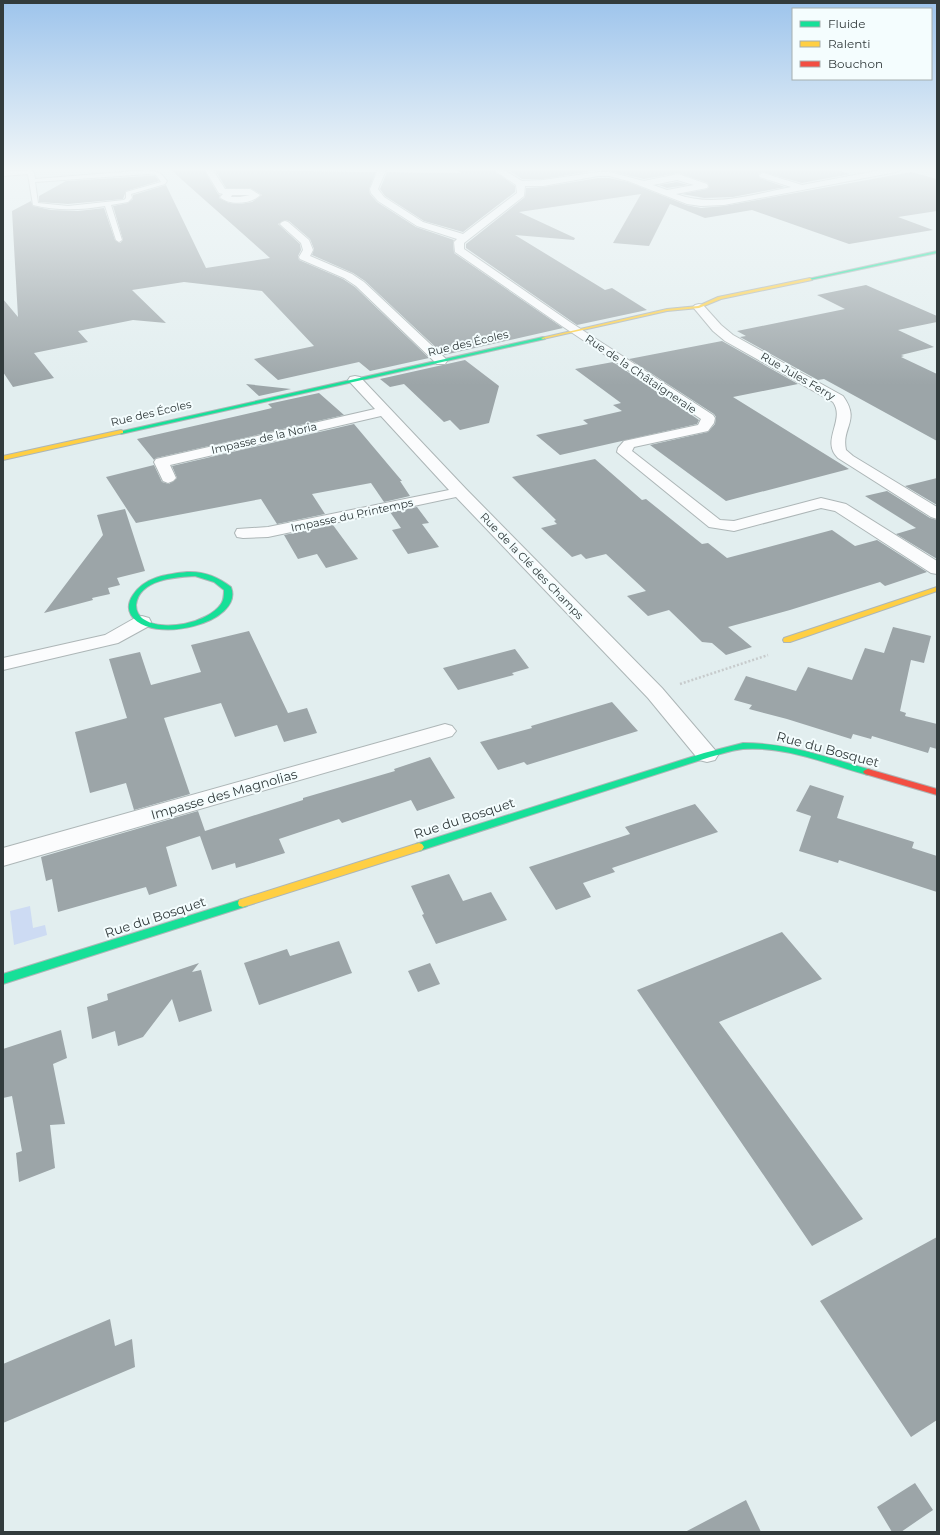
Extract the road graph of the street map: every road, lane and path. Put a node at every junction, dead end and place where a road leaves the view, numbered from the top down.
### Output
1 (306, 242) edge
2 (459, 242) edge
3 (937, 252) edge
4 (699, 307) junction
5 (575, 330) junction
6 (441, 361) junction
7 (355, 380) junction
8 (384, 411) junction
9 (3, 458) edge
10 (168, 478) dead end
11 (460, 492) junction
12 (937, 514) edge
13 (243, 533) dead end
14 (937, 569) edge
15 (937, 589) edge
16 (142, 622) junction
17 (787, 640) joint
18 (3, 664) edge
19 (655, 693) junction
20 (445, 731) dead end
21 (707, 754) junction
22 (937, 792) edge
23 (3, 857) edge
24 (3, 979) edge

1 - 6 street
2 - 5 street
3 - 4 street, Rue des Écoles
4 - 5 street, Rue des Écoles
4 - 12 street, Rue Jules Ferry
5 - 6 street, Rue des Écoles
5 - 14 street, Rue de la Châtaigneraie
6 - 7 street, Rue des Écoles
7 - 8 street, Rue de la Clé des Champs
7 - 9 street, Rue des Écoles
8 - 10 street, Impasse de la Noria
8 - 11 street, Rue de la Clé des Champs
11 - 13 street, Impasse du Printemps
11 - 19 street, Rue de la Clé des Champs
15 - 17 street
16 - 16 street
16 - 18 street
17 - 19 path
19 - 21 street, Rue de la Clé des Champs
20 - 23 street, Impasse des Magnolias
21 - 22 street, Rue du Bosquet
21 - 24 street, Rue du Bosquet

